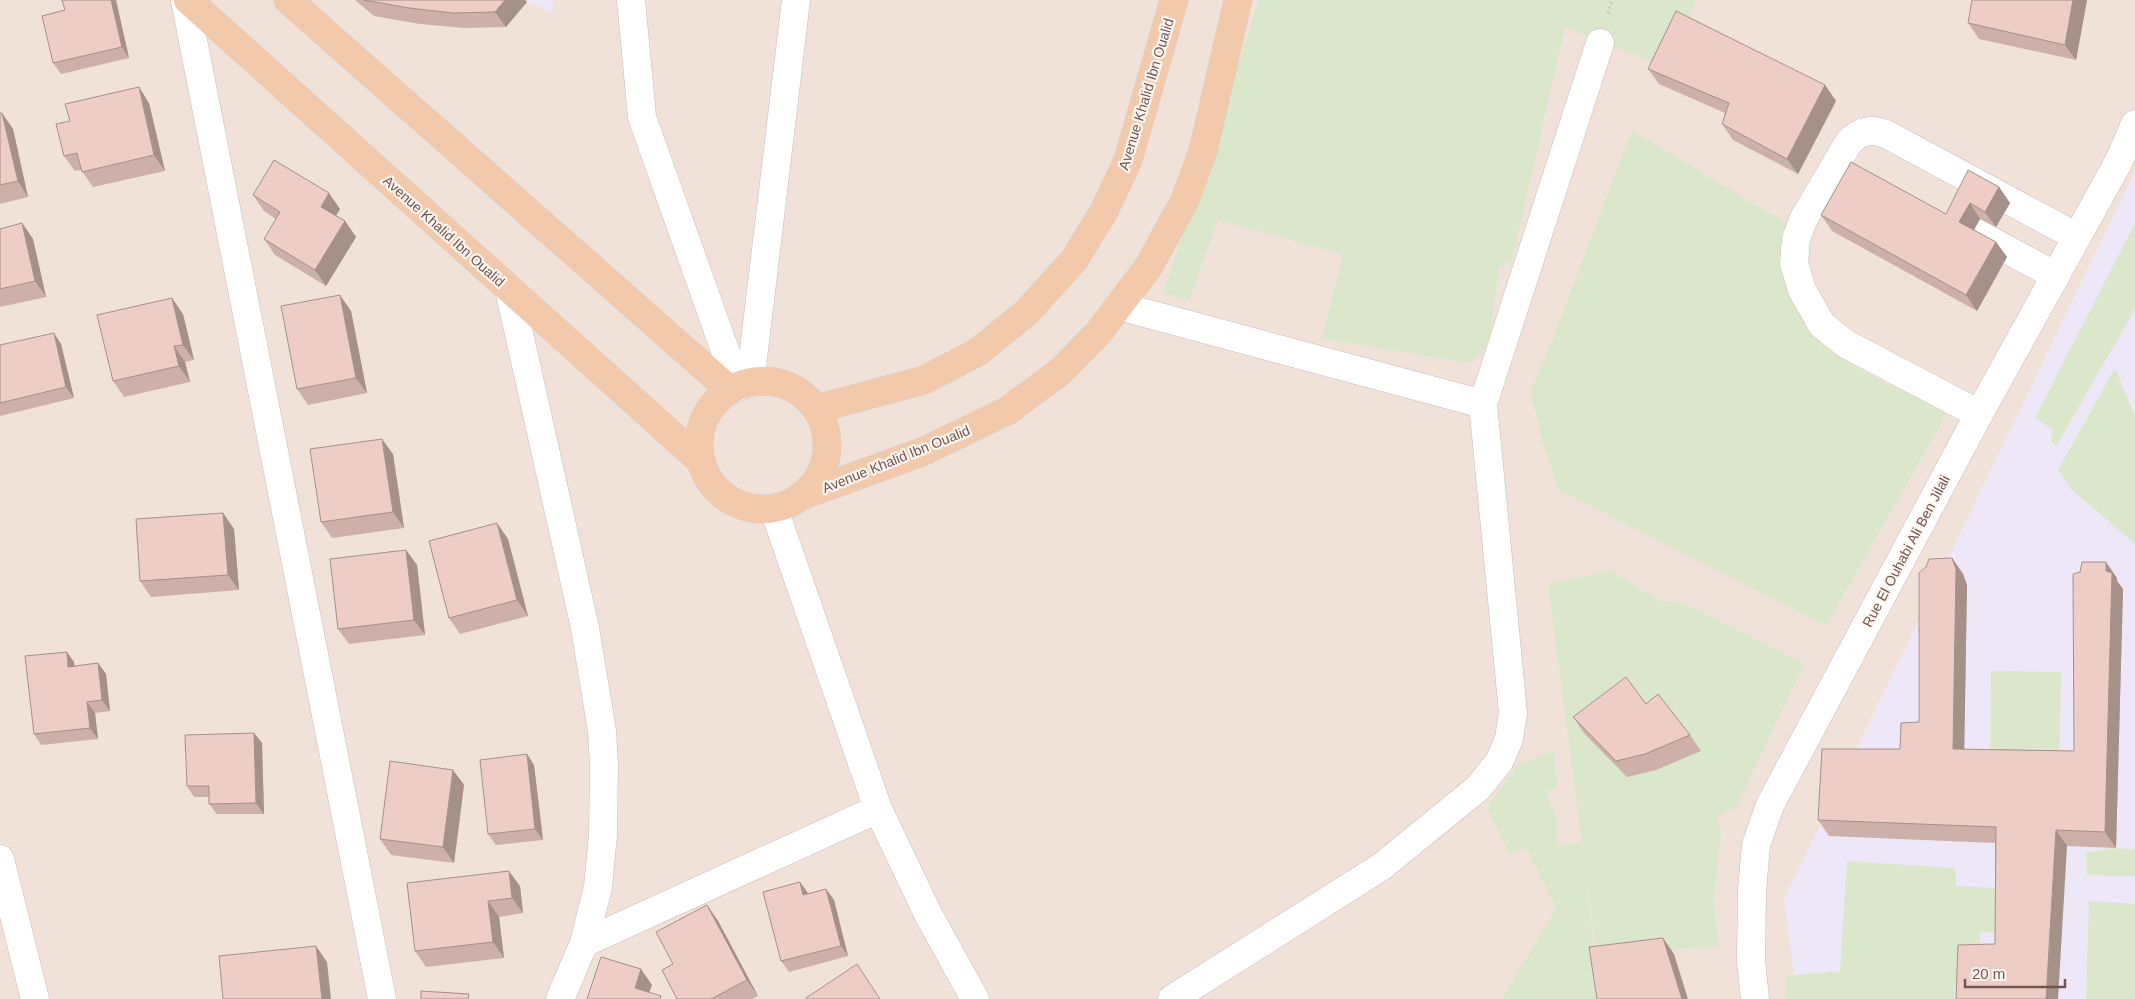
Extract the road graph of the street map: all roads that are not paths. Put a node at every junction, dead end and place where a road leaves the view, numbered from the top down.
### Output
1 (186, 0) edge
2 (288, 0) edge
3 (631, 0) edge
4 (796, 0) edge
5 (1174, 0) edge
6 (1238, 0) edge
7 (1600, 43) dead end
8 (2135, 124) edge
9 (1962, 225) edge
10 (2077, 238) junction
11 (2056, 276) junction
12 (509, 289) junction
13 (1119, 306) junction
14 (739, 387) junction
15 (1483, 404) junction
16 (816, 409) junction
17 (1979, 414) junction
18 (702, 462) junction
19 (806, 494) junction
20 (774, 509) junction
21 (878, 808) junction
22 (0, 859) edge
23 (584, 943) junction
24 (35, 999) edge
25 (382, 999) edge
26 (560, 999) edge
27 (975, 999) edge
28 (1172, 999) edge
29 (1755, 999) edge

1 - 12 main road, Avenue Khalid Ibn Oualid
1 - 25 street
2 - 14 main road
3 - 14 street
4 - 14 street
5 - 16 main road, Avenue Khalid Ibn Oualid
6 - 13 main road, Avenue Khalid Ibn Oualid
7 - 15 street
8 - 10 street, Rue El Ouhabi Ali Ben Jilali
9 - 11 street
10 - 11 street, Rue El Ouhabi Ali Ben Jilali
10 - 17 street
11 - 17 street, Rue El Ouhabi Ali Ben Jilali
12 - 18 main road, Avenue Khalid Ibn Oualid
12 - 23 street
13 - 15 street
13 - 19 main road, Avenue Khalid Ibn Oualid
14 - 16 main road, Avenue Khalid Ibn Oualid
14 - 18 main road, Avenue Khalid Ibn Oualid
15 - 28 street
16 - 19 main road, Avenue Khalid Ibn Oualid
17 - 29 street, Rue El Ouhabi Ali Ben Jilali
18 - 20 main road, Avenue Khalid Ibn Oualid
19 - 20 main road, Avenue Khalid Ibn Oualid
20 - 21 street
21 - 23 street
21 - 27 street
22 - 24 street
23 - 26 street

